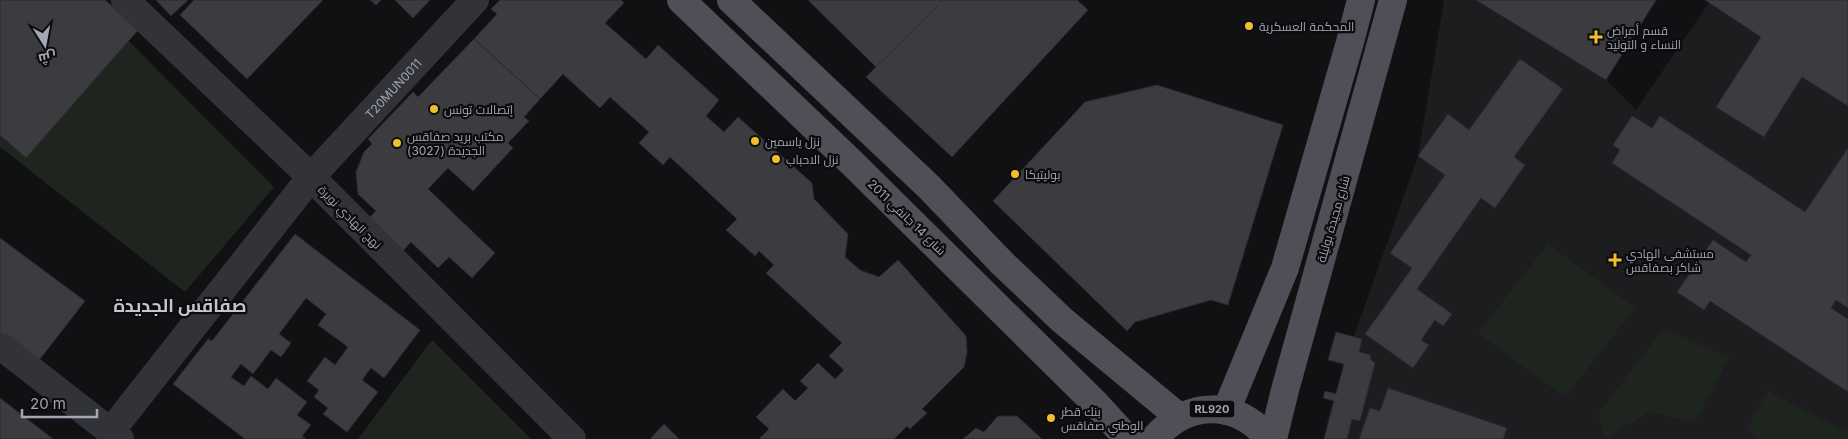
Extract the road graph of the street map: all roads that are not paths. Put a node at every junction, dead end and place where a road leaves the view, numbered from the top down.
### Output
1 (125, 0) edge
2 (475, 0) edge
3 (681, 0) edge
4 (731, 0) edge
5 (1361, 0) edge
6 (1394, 0) edge
7 (311, 177) junction
8 (2, 347) dead end
9 (1226, 411) junction
10 (1179, 417) junction
11 (115, 435) edge
12 (572, 439) edge
13 (1128, 439) edge
14 (1154, 439) edge
15 (1269, 439) edge
16 (1273, 439) edge

1 - 7 street, نهج الهادي نويرة
2 - 7 street, T20MUN0011
3 - 13 main road, شارع 14 جانفي 2011
4 - 10 main road
5 - 9 main road
6 - 16 main road, شارع مجيدة بوليلة
7 - 11 street, T20MUN0011
7 - 12 street, نهج الهادي نويرة
8 - 11 street
9 - 10 main road, RL920
9 - 15 main road, RL920
10 - 14 main road, RL920

